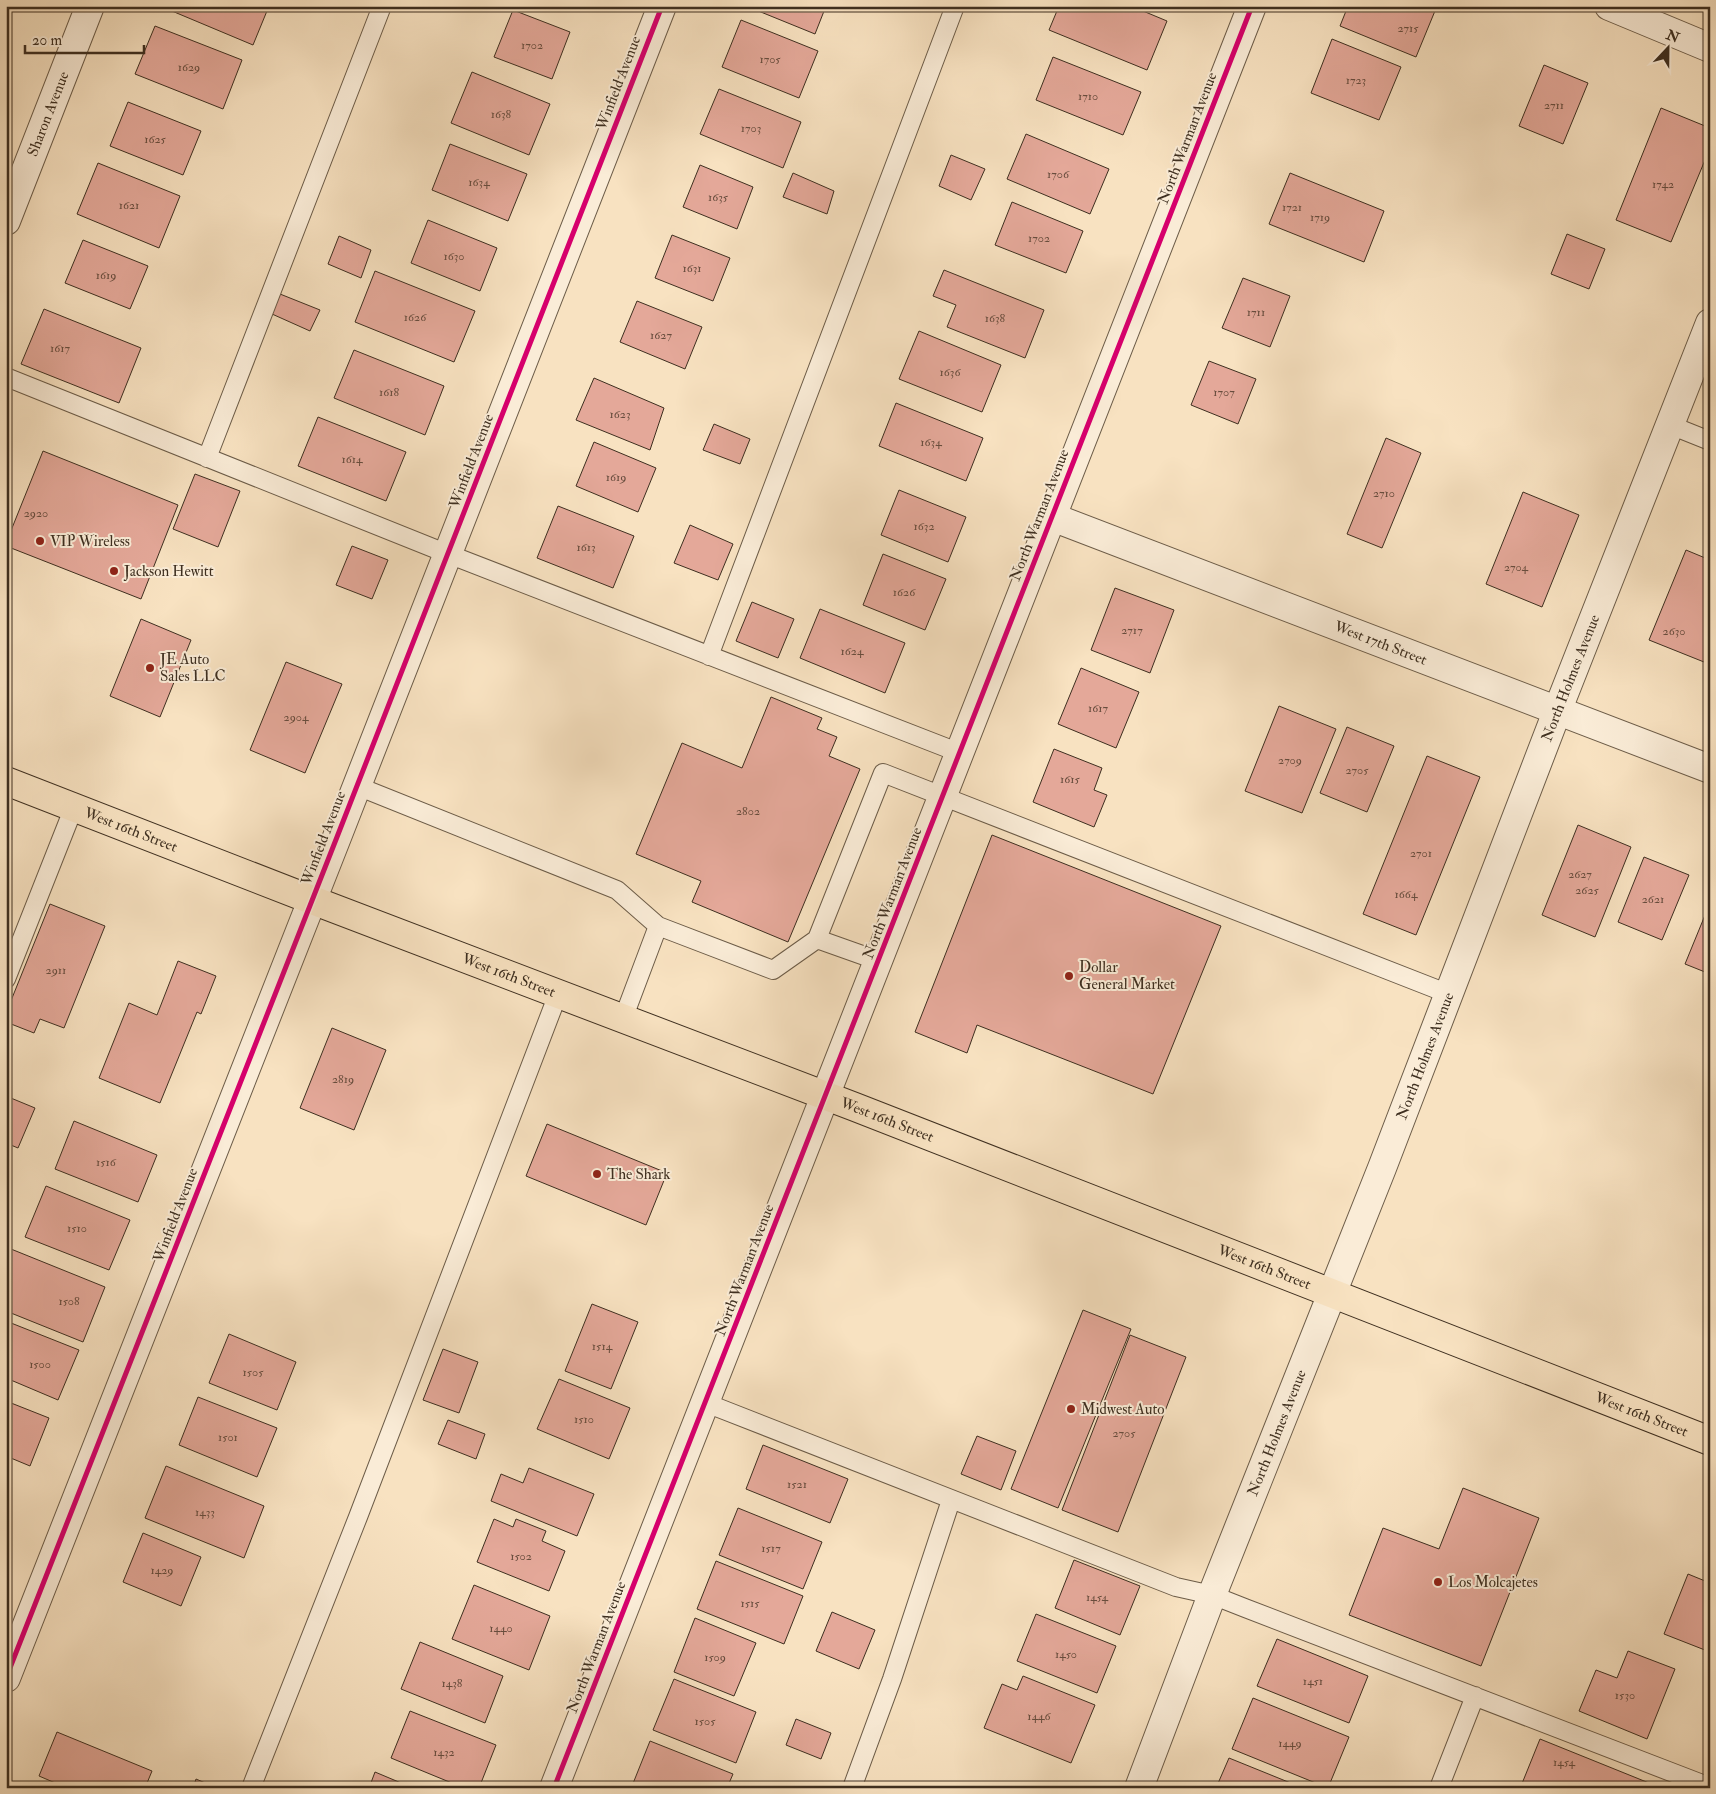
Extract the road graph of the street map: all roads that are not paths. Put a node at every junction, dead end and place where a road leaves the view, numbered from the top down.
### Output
1 (90, 6) edge
2 (382, 6) edge
3 (662, 6) edge
4 (955, 6) edge
5 (1252, 6) edge
6 (1608, 6) edge
7 (1710, 48) edge
8 (6, 221) edge
9 (1710, 323) edge
10 (6, 377) edge
11 (1670, 425) junction
12 (1710, 441) edge
13 (208, 458) junction
14 (1052, 516) junction
15 (448, 554) junction
16 (709, 656) junction
17 (1558, 709) junction
18 (960, 754) junction
19 (1710, 769) edge
20 (6, 781) edge
21 (357, 786) junction
22 (943, 796) junction
23 (74, 807) junction
24 (312, 900) junction
25 (658, 926) junction
26 (817, 939) junction
27 (879, 961) junction
28 (6, 979) edge
29 (558, 994) junction
30 (1449, 994) junction
31 (624, 1019) junction
32 (826, 1096) junction
33 (1332, 1293) junction
34 (706, 1403) junction
35 (1710, 1440) edge
36 (951, 1500) junction
37 (1212, 1595) junction
38 (6, 1678) edge
39 (1475, 1696) junction
40 (1710, 1787) edge
41 (251, 1788) edge
42 (554, 1788) edge
43 (852, 1788) edge
44 (1138, 1788) edge
45 (1439, 1788) edge

1 - 8 street, Sharon Avenue
2 - 13 lane
3 - 15 street, Winfield Avenue
4 - 16 lane
5 - 14 street, North Warman Avenue
6 - 7 street
9 - 11 street, North Holmes Avenue
10 - 13 lane
11 - 12 lane
11 - 17 street, North Holmes Avenue
13 - 15 lane
14 - 17 street, West 17th Street
14 - 18 street, North Warman Avenue
15 - 16 lane
15 - 21 street, Winfield Avenue
16 - 18 lane
17 - 19 street, West 17th Street
17 - 30 street, North Holmes Avenue
18 - 22 street, North Warman Avenue
20 - 23 main road, West 16th Street
21 - 24 street, Winfield Avenue
21 - 25 lane
22 - 26 lane
22 - 27 street, North Warman Avenue
22 - 30 lane
23 - 24 main road, West 16th Street
23 - 28 lane
24 - 29 main road, West 16th Street
24 - 38 street, Winfield Avenue
25 - 26 lane
25 - 31 lane
26 - 27 lane
27 - 32 street, North Warman Avenue
29 - 31 main road, West 16th Street
29 - 41 lane
30 - 33 street, North Holmes Avenue
31 - 32 main road, West 16th Street
32 - 33 main road, West 16th Street
32 - 34 street, North Warman Avenue
33 - 35 main road, West 16th Street
33 - 37 street, North Holmes Avenue
34 - 36 lane
34 - 42 street, North Warman Avenue
36 - 37 lane
36 - 43 lane
37 - 39 lane
37 - 44 street, North Holmes Avenue
39 - 40 lane
39 - 45 lane

